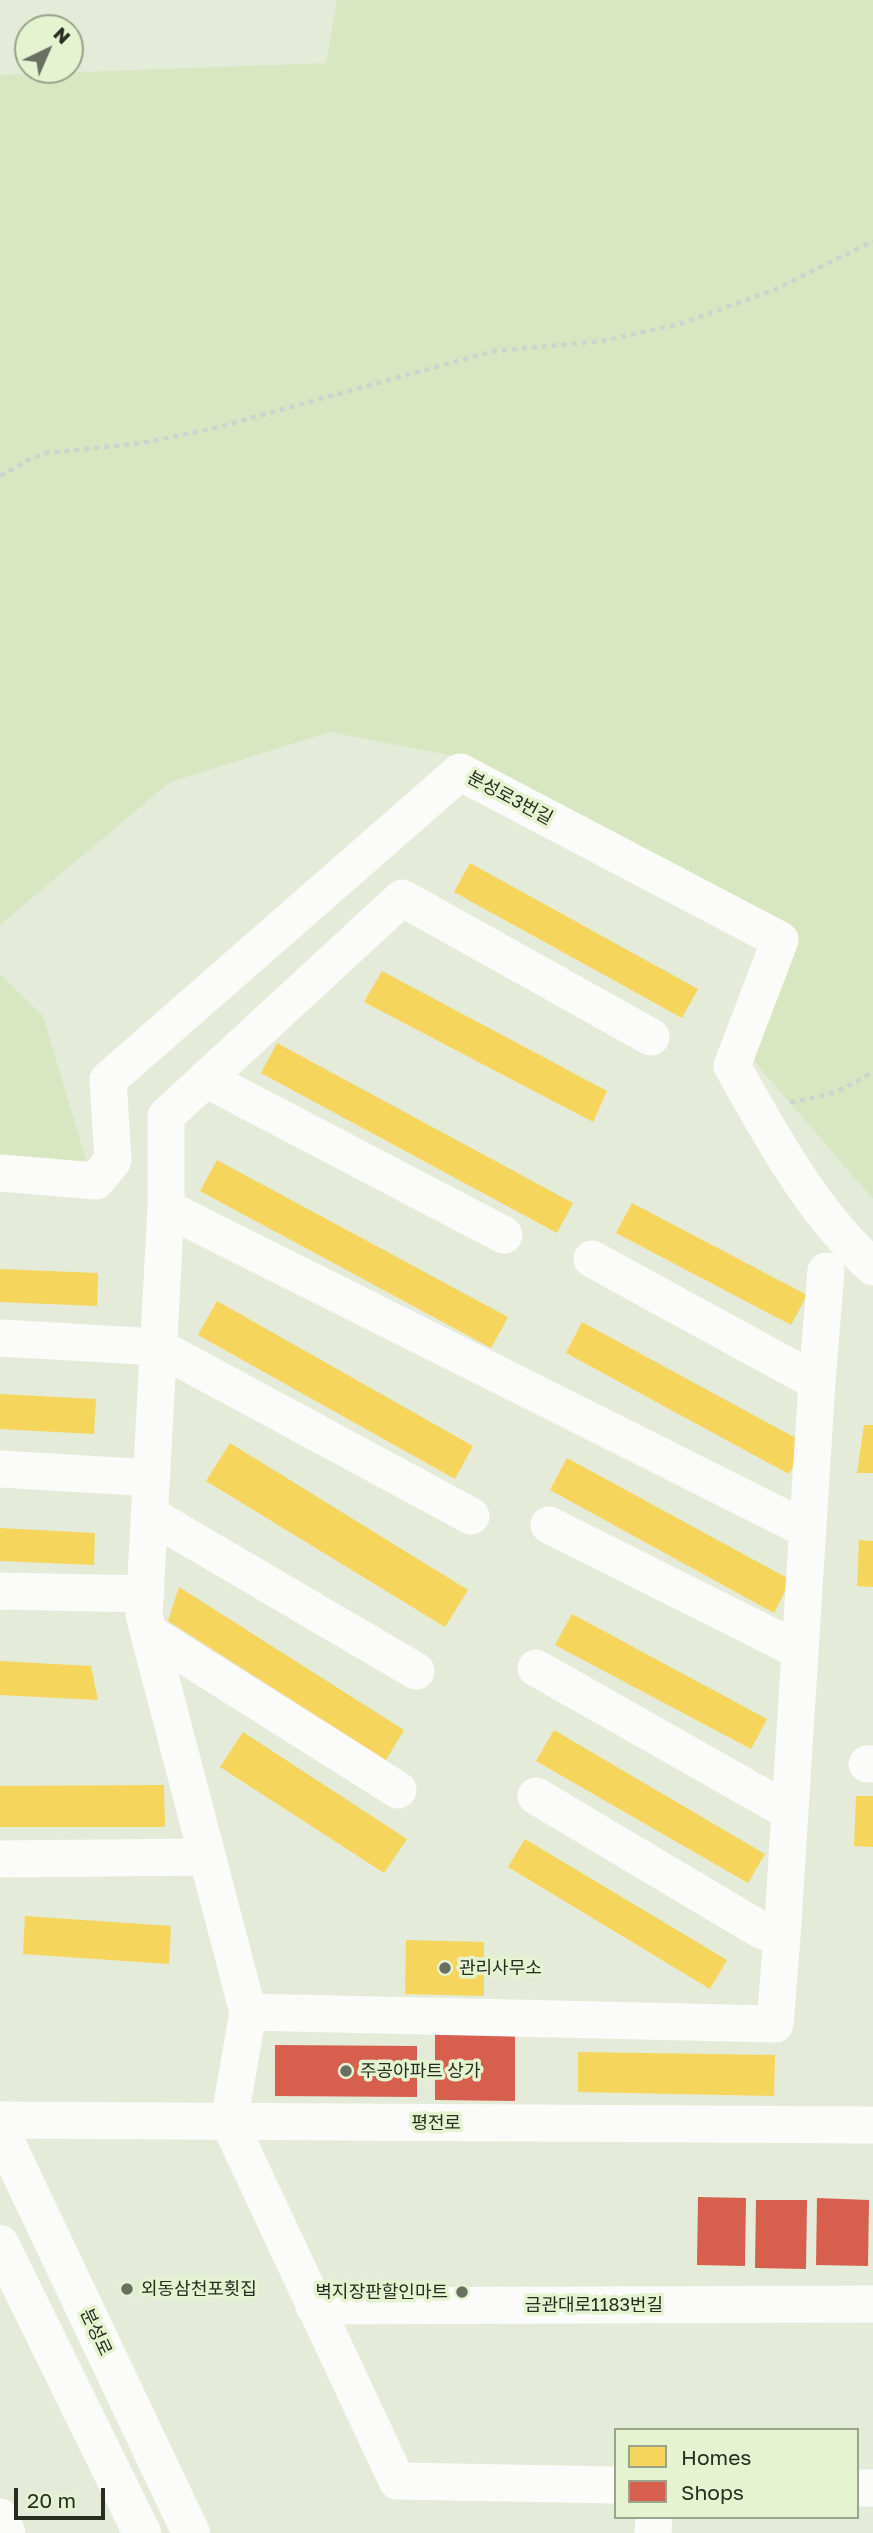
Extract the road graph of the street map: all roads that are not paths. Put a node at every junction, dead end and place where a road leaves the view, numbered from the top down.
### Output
1 (651, 1037) dead end
2 (206, 1079) junction
3 (0, 1173) edge
4 (166, 1208) junction
5 (504, 1236) dead end
6 (592, 1259) dead end
7 (873, 1268) edge
8 (826, 1271) dead end
9 (0, 1338) edge
10 (159, 1347) junction
11 (817, 1382) junction
12 (0, 1469) edge
13 (152, 1478) junction
14 (150, 1515) junction
15 (471, 1516) dead end
16 (549, 1525) dead end
17 (808, 1530) junction
18 (0, 1591) edge
19 (146, 1594) junction
20 (149, 1633) junction
21 (800, 1651) junction
22 (536, 1668) dead end
23 (416, 1671) dead end
24 (398, 1790) dead end
25 (536, 1796) dead end
26 (790, 1812) junction
27 (207, 1857) junction
28 (0, 1859) edge
29 (782, 1937) junction
30 (248, 2012) junction
31 (0, 2120) edge
32 (229, 2122) junction
33 (873, 2125) edge
34 (0, 2130) edge
35 (0, 2244) edge
36 (873, 2304) edge
37 (314, 2306) junction
38 (614, 2485) edge
39 (0, 2518) edge
40 (7, 2533) edge
41 (142, 2533) edge
42 (191, 2533) edge

1 - 2 street
2 - 4 street
2 - 5 street
3 - 7 street, 분성로3번길
4 - 10 street
4 - 17 street
6 - 11 street
8 - 11 street
9 - 10 street
10 - 13 street
10 - 15 street
11 - 17 street
12 - 13 street
13 - 14 street
14 - 19 street
14 - 23 street
16 - 21 street
17 - 21 street
18 - 19 street
19 - 20 street
20 - 24 street
20 - 27 street
21 - 26 street
22 - 26 street
25 - 29 street
26 - 29 street
27 - 28 street
27 - 30 street
29 - 30 street
30 - 32 street
31 - 32 street, 평전로
32 - 33 street, 평전로
32 - 37 street
34 - 42 main road, 분성로
35 - 41 main road
36 - 37 street, 금관대로1183번길
37 - 38 street
39 - 40 street

